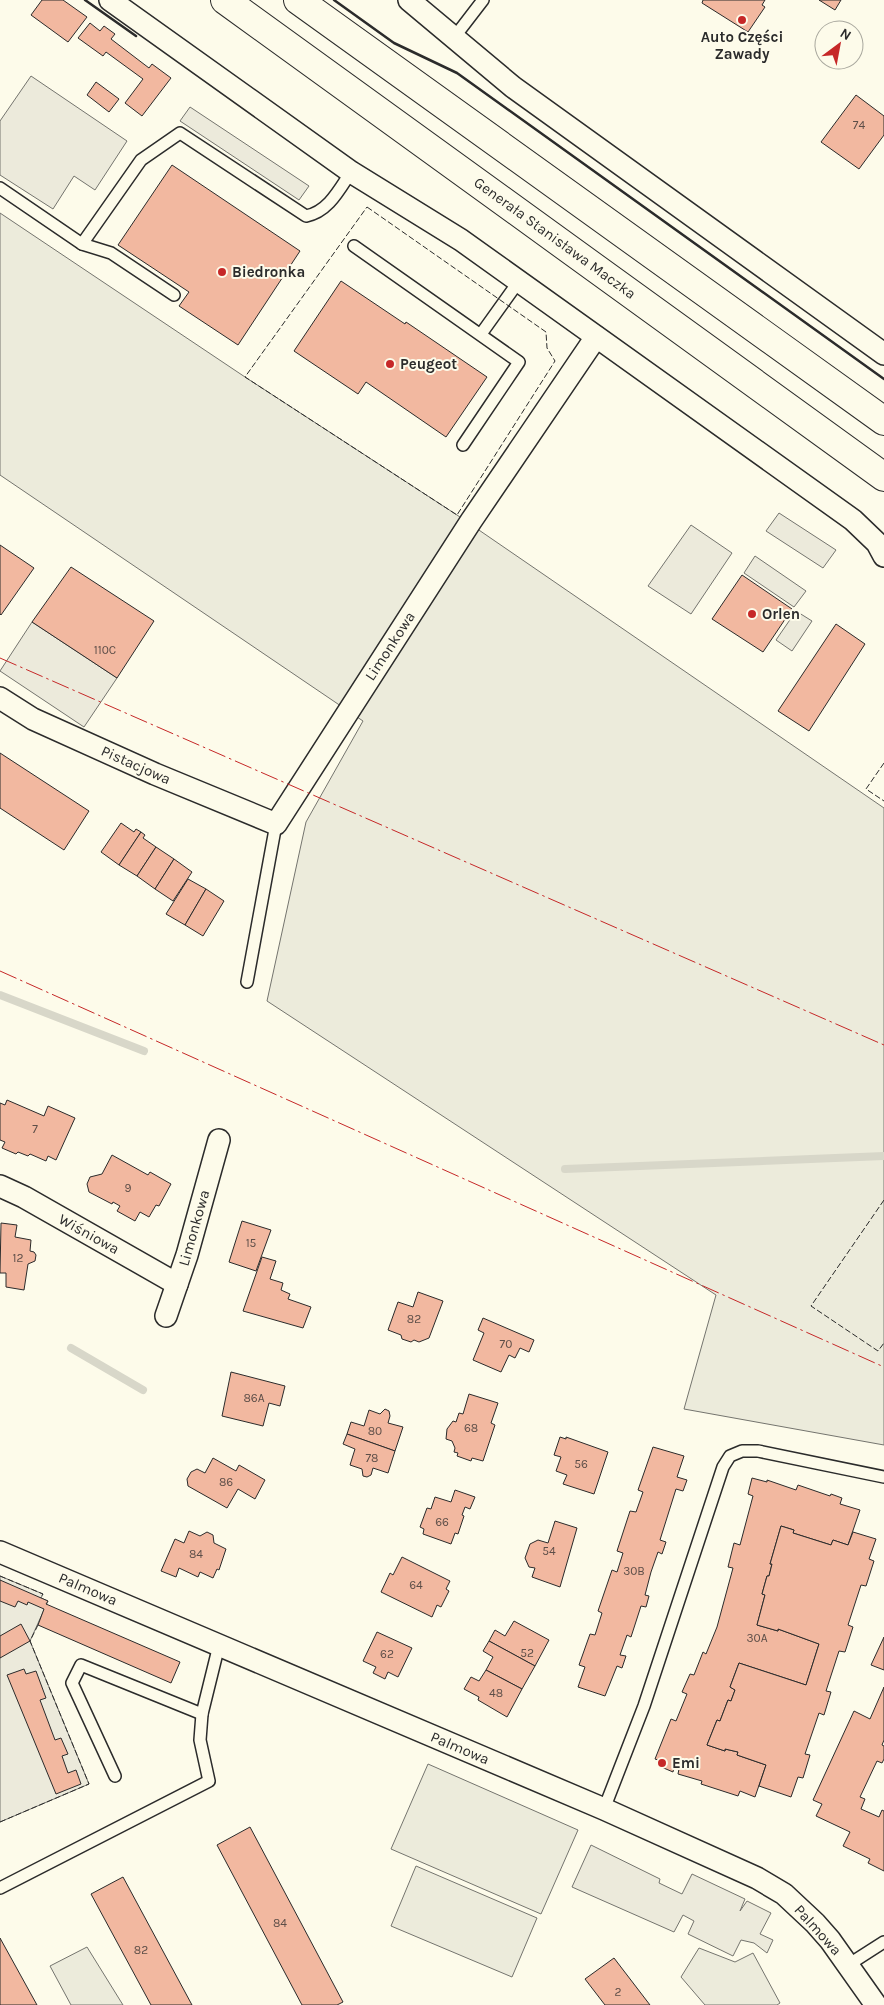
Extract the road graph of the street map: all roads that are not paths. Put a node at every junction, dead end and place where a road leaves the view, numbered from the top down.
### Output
1 (110, 0) edge
2 (225, 0) edge
3 (298, 0) edge
4 (409, 0) edge
5 (483, 0) edge
6 (453, 39) junction
7 (351, 172) junction
8 (0, 188) edge
9 (82, 244) junction
10 (354, 246) dead end
11 (519, 281) junction
12 (174, 295) dead end
13 (481, 334) junction
14 (596, 337) junction
15 (884, 354) edge
16 (884, 421) edge
17 (462, 445) dead end
18 (884, 476) edge
19 (884, 556) edge
20 (0, 698) edge
21 (276, 824) junction
22 (247, 982) dead end
23 (220, 1140) dead end
24 (0, 1186) edge
25 (177, 1284) junction
26 (166, 1316) dead end
27 (884, 1477) edge
28 (0, 1552) edge
29 (219, 1645) junction
30 (202, 1714) junction
31 (115, 1776) dead end
32 (604, 1809) junction
33 (0, 1888) edge
34 (884, 1942) edge
35 (848, 1965) junction
36 (876, 2005) edge

1 - 7 street
2 - 18 highway, Generała Stanisława Maczka
3 - 16 highway
4 - 6 street
5 - 6 lane
6 - 15 street
7 - 9 lane
7 - 11 street
8 - 9 lane
9 - 12 lane
10 - 13 lane
11 - 13 lane
11 - 14 street
13 - 17 lane
14 - 19 street
14 - 21 street, Limonkowa
20 - 21 street, Pistacjowa
21 - 22 lane, Limonkowa
23 - 25 street, Limonkowa
24 - 25 street, Wiśniowa
25 - 26 street, Limonkowa
27 - 32 lane
28 - 29 street, Palmowa
29 - 30 lane
29 - 32 street, Palmowa
30 - 31 lane
30 - 33 lane
32 - 35 street, Palmowa
34 - 35 lane
35 - 36 street, Palmowa

